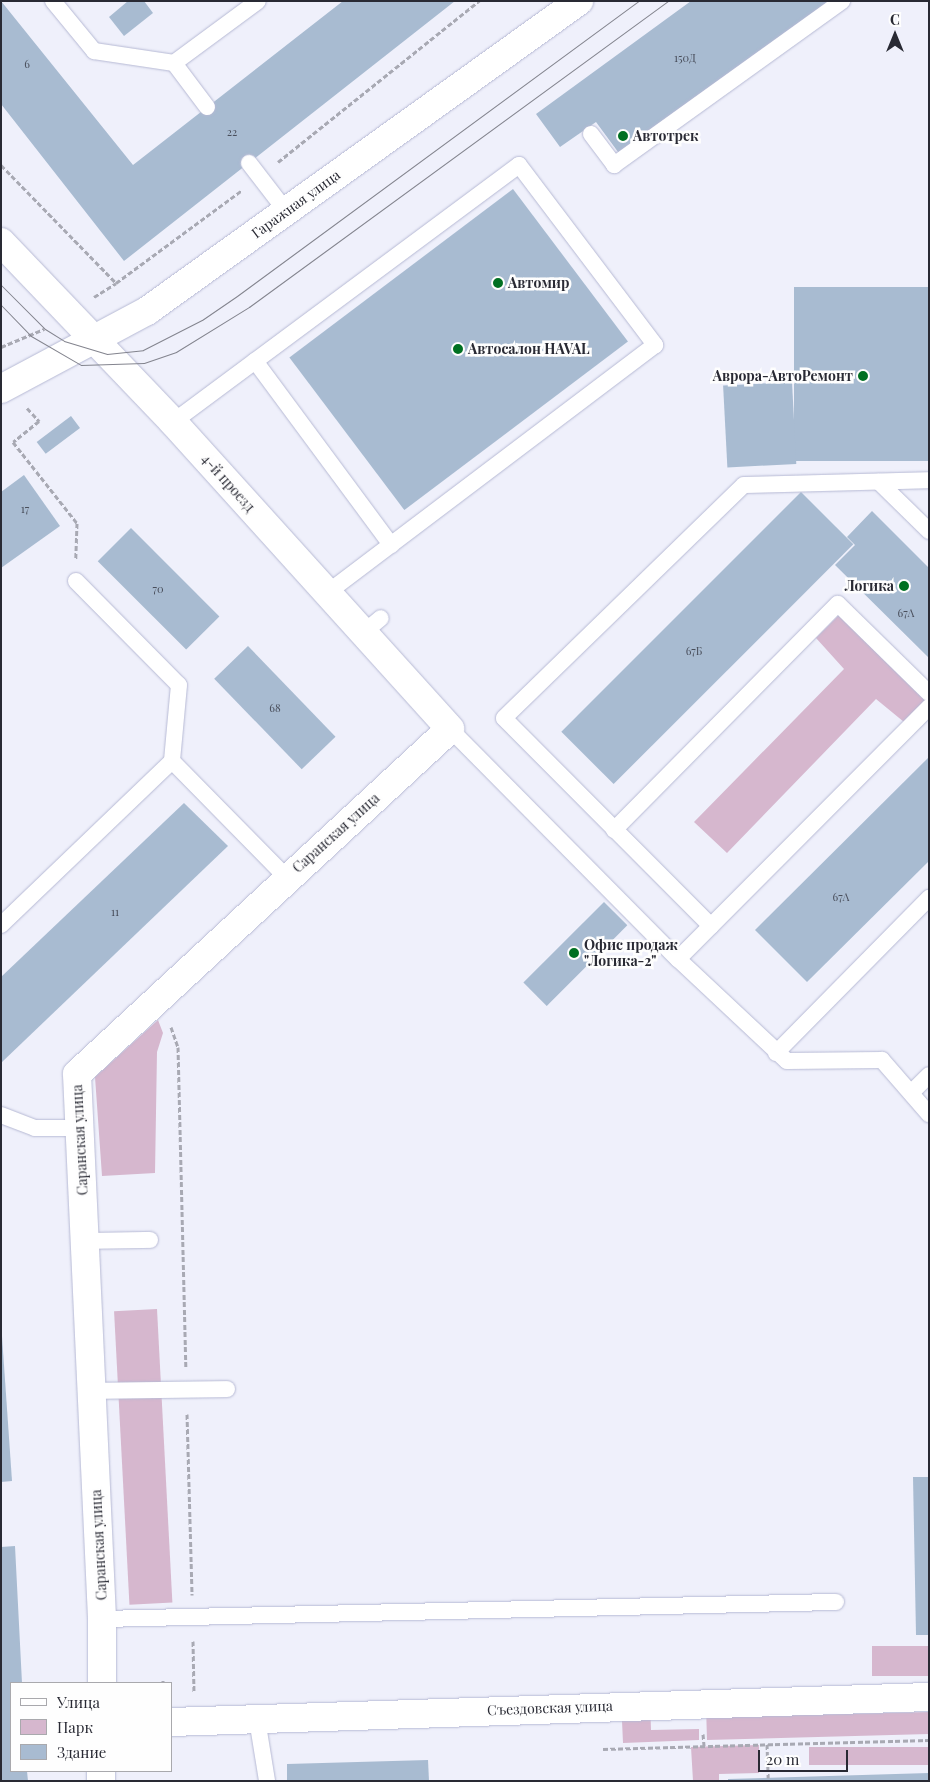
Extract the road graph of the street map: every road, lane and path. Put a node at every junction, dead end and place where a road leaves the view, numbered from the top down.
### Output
1 (53, 1) edge
2 (258, 1) edge
3 (579, 1) edge
4 (842, 1) edge
5 (174, 63) junction
6 (207, 107) dead end
7 (591, 134) dead end
8 (249, 163) dead end
9 (286, 211) junction
10 (1, 242) edge
11 (93, 338) junction
12 (255, 361) junction
13 (4, 387) edge
14 (173, 422) junction
15 (929, 480) edge
16 (879, 482) junction
17 (929, 531) edge
18 (390, 545) junction
19 (76, 581) joint
20 (327, 593) junction
21 (929, 693) edge
22 (929, 707) edge
23 (450, 729) junction
24 (172, 761) junction
25 (614, 830) junction
26 (287, 878) junction
27 (929, 898) edge
28 (1, 925) edge
29 (712, 926) junction
30 (678, 958) junction
31 (160, 997) junction
32 (776, 1053) junction
33 (929, 1075) edge
34 (911, 1093) junction
35 (929, 1114) edge
36 (1, 1116) edge
37 (80, 1128) junction
38 (150, 1240) dead end
39 (85, 1241) junction
40 (227, 1388) dead end
41 (187, 1389) junction
42 (92, 1391) junction
43 (836, 1602) dead end
44 (193, 1617) junction
45 (102, 1619) junction
46 (102, 1682) edge
47 (204, 1693) dead end
48 (929, 1696) edge
49 (257, 1720) junction
50 (172, 1722) edge
51 (929, 1740) edge
52 (767, 1744) junction
53 (603, 1749) dead end
54 (768, 1778) dead end
55 (267, 1781) edge

1 - 5 lane
2 - 5 lane
3 - 9 street, Гаражная улица
4 - 7 lane
5 - 6 lane
8 - 9 lane
9 - 11 street, Гаражная улица
10 - 11 street, 4-й проезд
11 - 13 street, Гаражная улица
11 - 14 street, 4-й проезд
12 - 14 lane
12 - 18 lane
12 - 18 lane
13 - 19 path
14 - 20 street, 4-й проезд
15 - 16 lane
16 - 17 lane
16 - 25 lane
18 - 20 lane
19 - 24 lane
20 - 23 street, 4-й проезд
21 - 25 lane
22 - 29 lane
23 - 26 street, Саранская улица
23 - 30 lane
24 - 26 lane
24 - 28 lane
25 - 29 lane
26 - 31 street, Саранская улица
27 - 32 lane
29 - 30 lane
30 - 32 lane
31 - 37 street, Саранская улица
31 - 41 path
32 - 34 lane
33 - 34 lane
34 - 35 lane
36 - 37 lane
37 - 39 street, Саранская улица
38 - 39 lane
39 - 42 street, Саранская улица
40 - 41 lane
41 - 42 lane
41 - 44 path
42 - 45 street, Саранская улица
43 - 44 lane
44 - 45 lane
44 - 47 path
45 - 46 street, Саранская улица
48 - 49 street, Съездовская улица
49 - 50 street, Съездовская улица
49 - 55 lane
51 - 52 path
52 - 53 path
52 - 54 path

